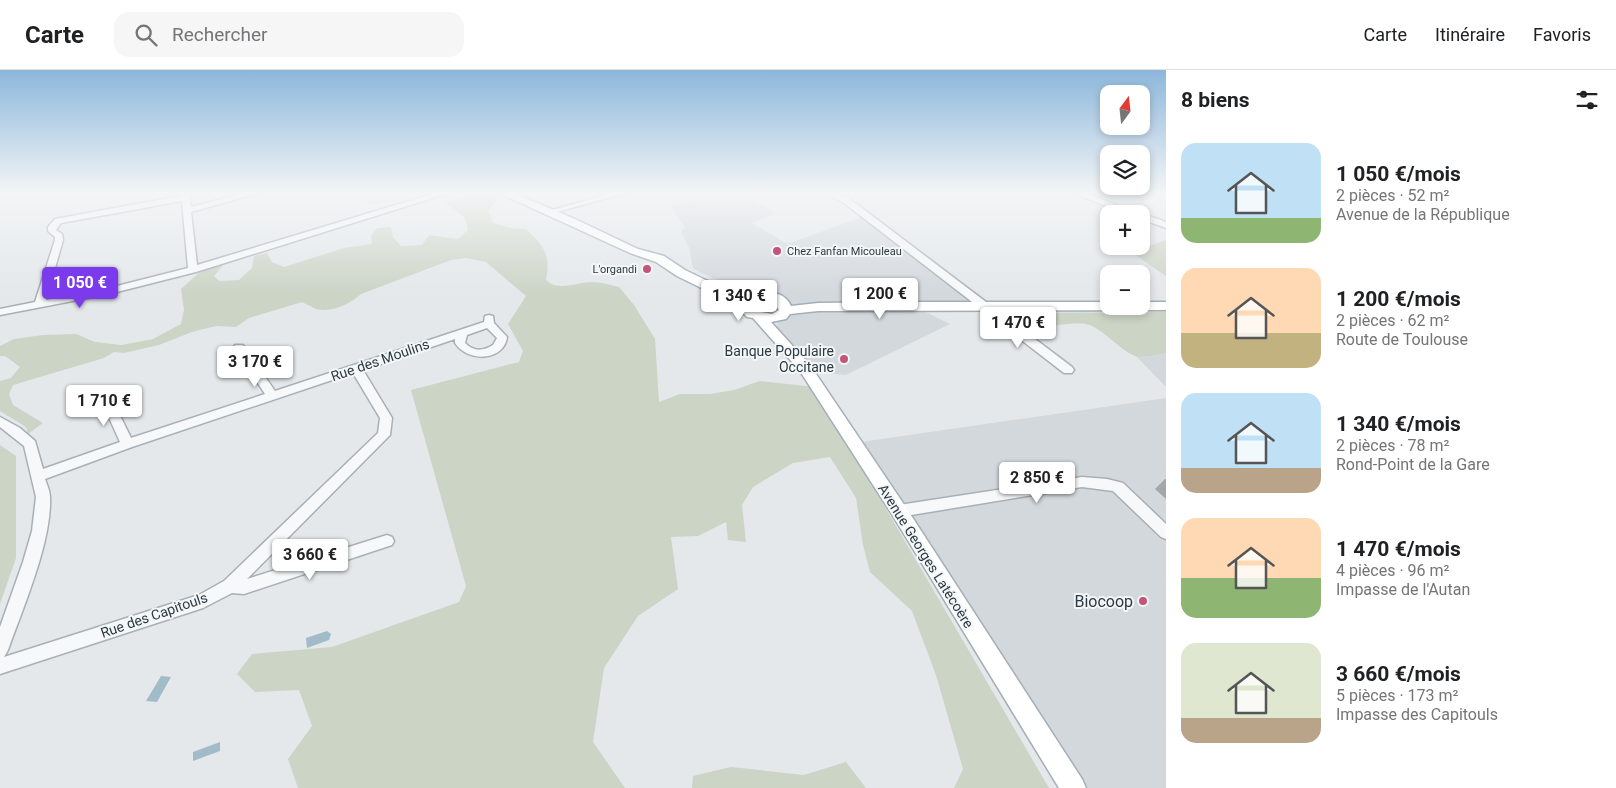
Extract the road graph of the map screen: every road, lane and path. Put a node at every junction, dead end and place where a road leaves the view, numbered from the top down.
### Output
1 (54, 226) edge
2 (188, 226) edge
3 (338, 226) edge
4 (581, 226) edge
5 (878, 226) edge
6 (626, 246) joint
7 (193, 270) junction
8 (749, 300) junction
9 (39, 306) junction
10 (1166, 306) edge
11 (983, 307) junction
12 (0, 312) edge
13 (779, 315) junction
14 (462, 333) junction
15 (239, 348) dead end
16 (356, 368) junction
17 (1068, 370) dead end
18 (273, 396) junction
19 (89, 398) dead end
20 (0, 421) edge
21 (127, 444) junction
22 (38, 476) junction
23 (899, 511) junction
24 (1166, 533) edge
25 (387, 541) dead end
26 (230, 586) junction
27 (0, 650) edge
28 (0, 666) edge
29 (1072, 788) edge

1 - 9 street
2 - 7 street
3 - 7 street
4 - 6 main road
5 - 11 street
6 - 8 main road
7 - 9 street
8 - 13 main road
8 - 13 main road, Avenue Georges Latécoère
9 - 12 street
10 - 11 main road
11 - 13 main road
11 - 17 street
13 - 23 main road, Avenue Georges Latécoère
14 - 14 street, Rue des Moulins
14 - 16 street, Rue des Moulins
15 - 18 street
16 - 18 street, Rue des Moulins
16 - 26 street, Rue des Capitouls
18 - 21 street, Rue des Moulins
19 - 21 street
20 - 22 street
21 - 22 street, Rue des Moulins
22 - 27 street
23 - 24 street
23 - 29 main road, Avenue Georges Latécoère
25 - 26 street
26 - 28 street, Rue des Capitouls

